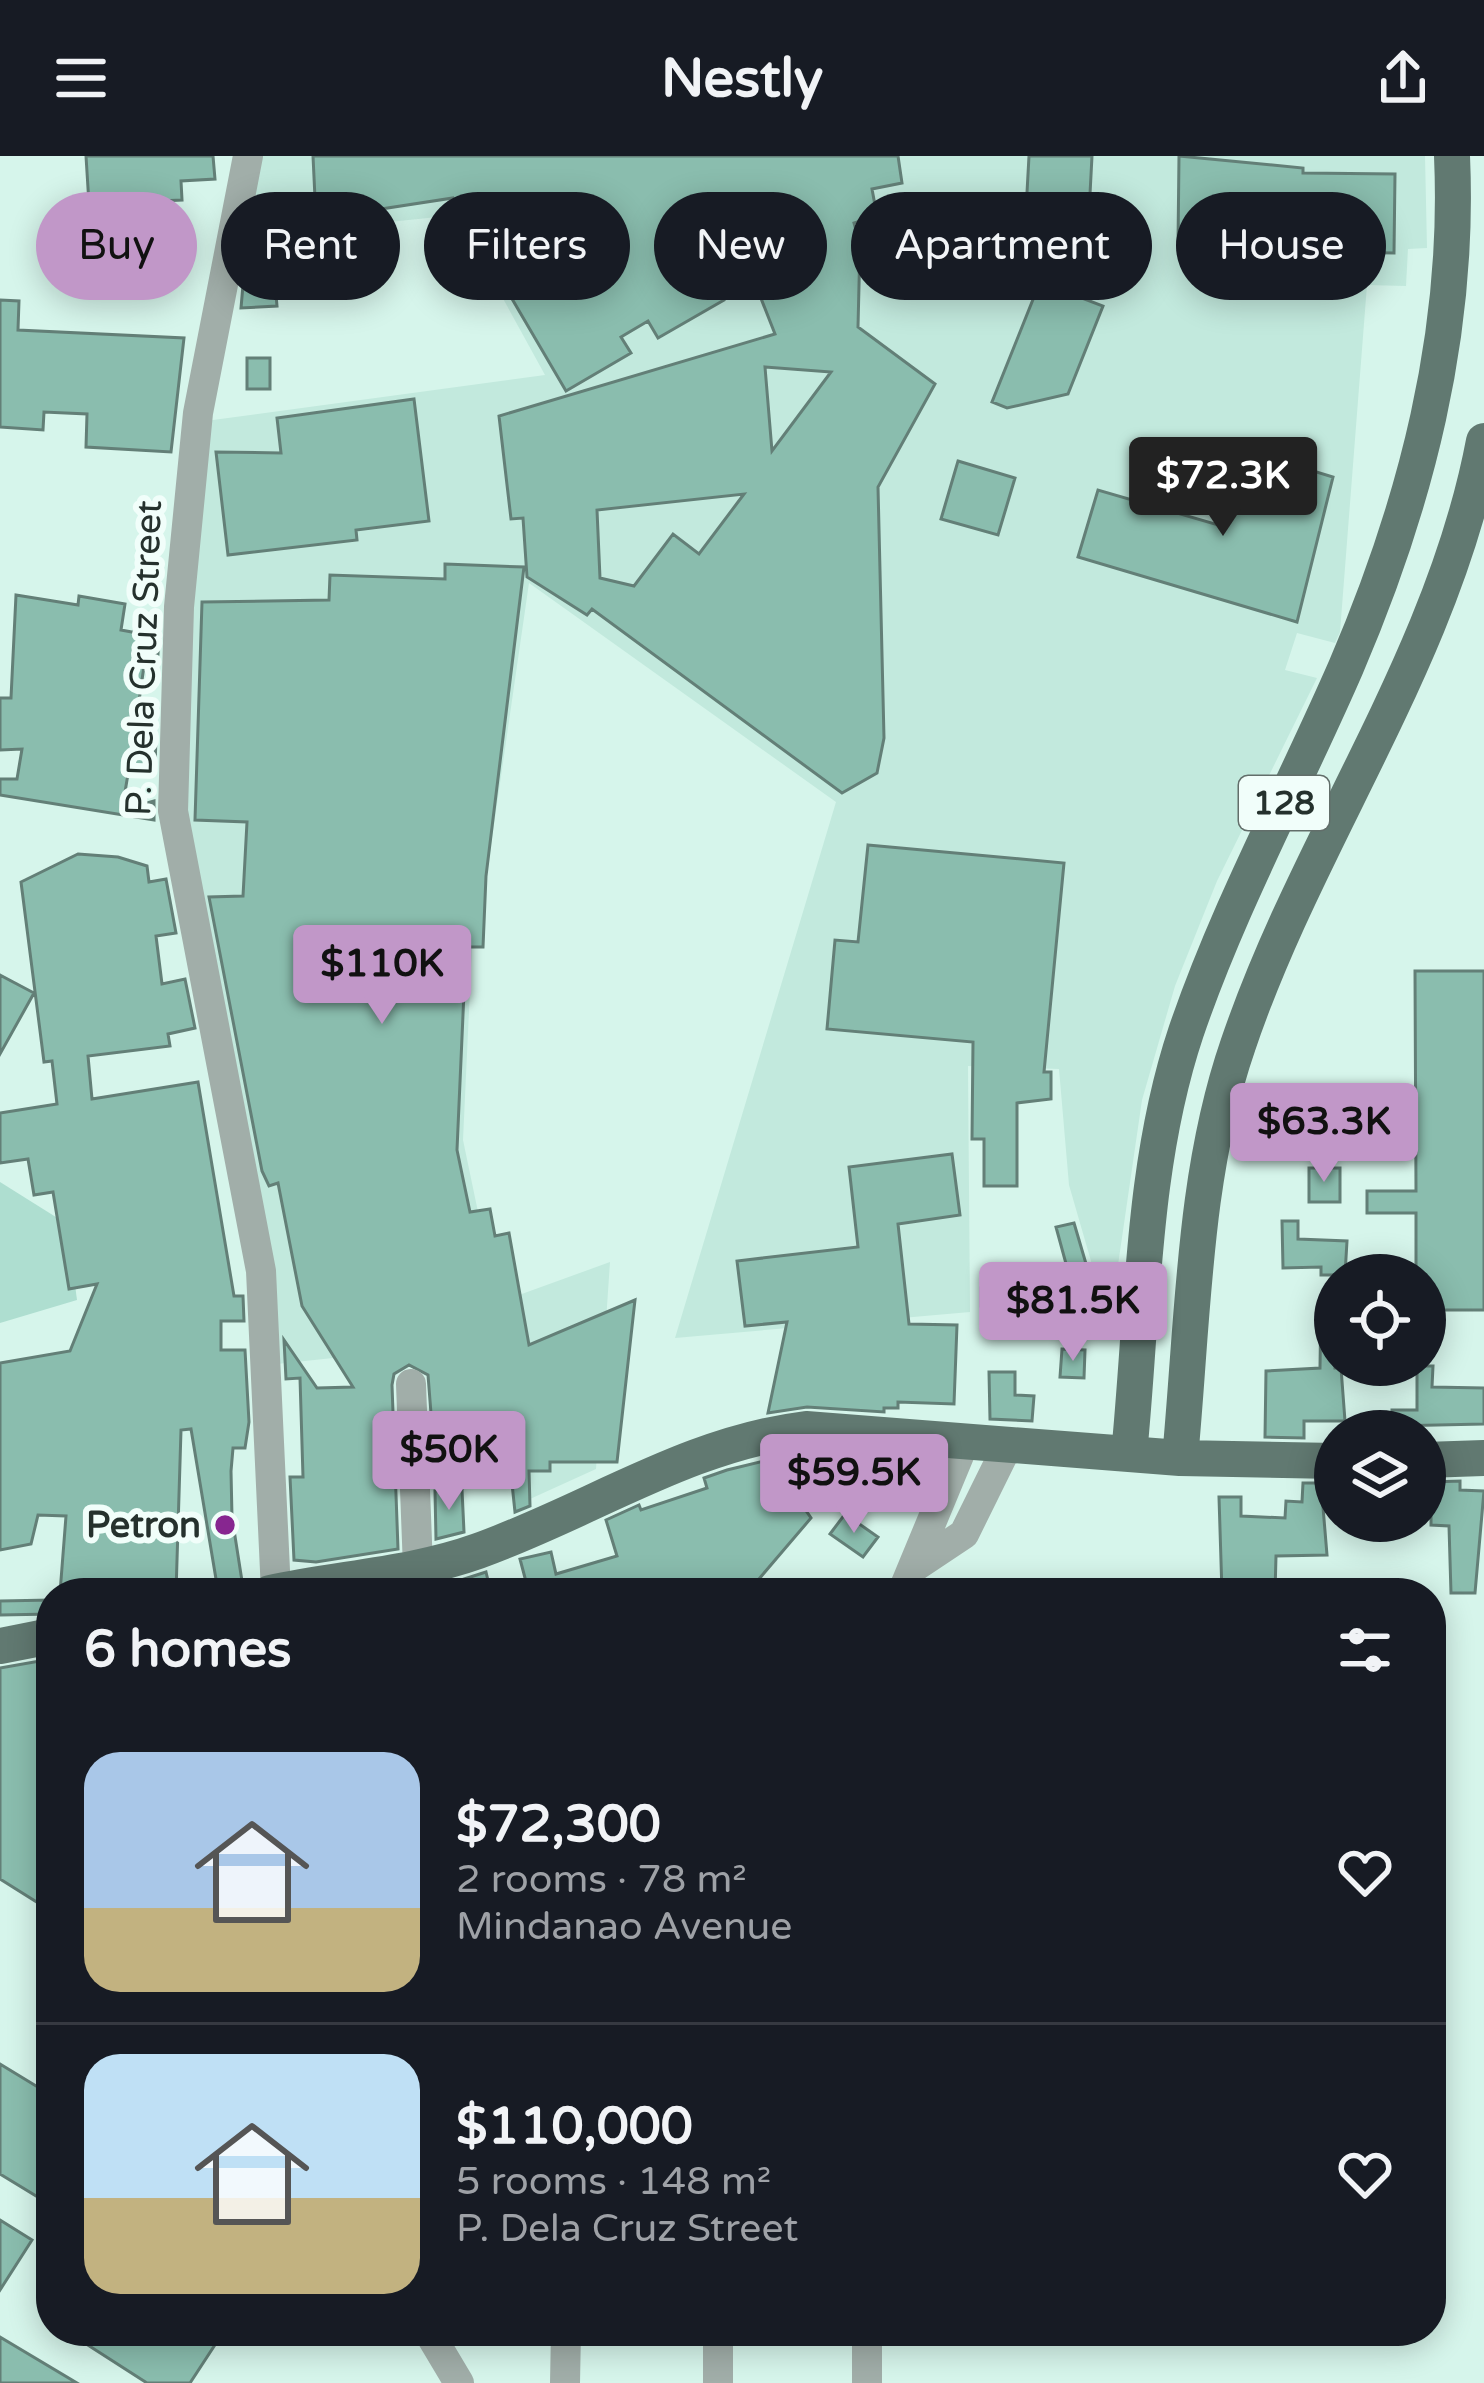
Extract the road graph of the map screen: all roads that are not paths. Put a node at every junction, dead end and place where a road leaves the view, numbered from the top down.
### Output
1 (248, 156) edge
2 (1452, 156) edge
3 (1484, 441) edge
4 (1307, 753) junction
5 (1358, 778) junction
6 (411, 1384) dead end
7 (1131, 1436) junction
8 (965, 1441) junction
9 (1181, 1441) junction
10 (1008, 1445) junction
11 (1314, 1458) edge
12 (1484, 1458) edge
13 (1446, 1459) edge
14 (418, 1568) junction
15 (272, 1578) edge
16 (358, 1578) edge
17 (909, 1578) edge
18 (910, 1578) edge
19 (36, 1639) edge
20 (0, 1646) edge
21 (437, 2346) edge
22 (566, 2346) edge
23 (718, 2346) edge
24 (866, 2346) edge
25 (459, 2383) edge
26 (565, 2383) edge
27 (718, 2383) edge
28 (866, 2383) edge

1 - 15 street, P. Dela Cruz Street
2 - 4 main road, 128
3 - 5 main road, 128
4 - 5 main road
4 - 7 main road, 128
5 - 9 main road, 128
6 - 14 street
7 - 9 main road
7 - 10 main road
8 - 10 main road
8 - 14 main road
8 - 17 street
9 - 11 main road
10 - 18 street
12 - 13 main road
14 - 16 main road
19 - 20 main road
21 - 25 street
22 - 26 street
23 - 27 street
24 - 28 street

